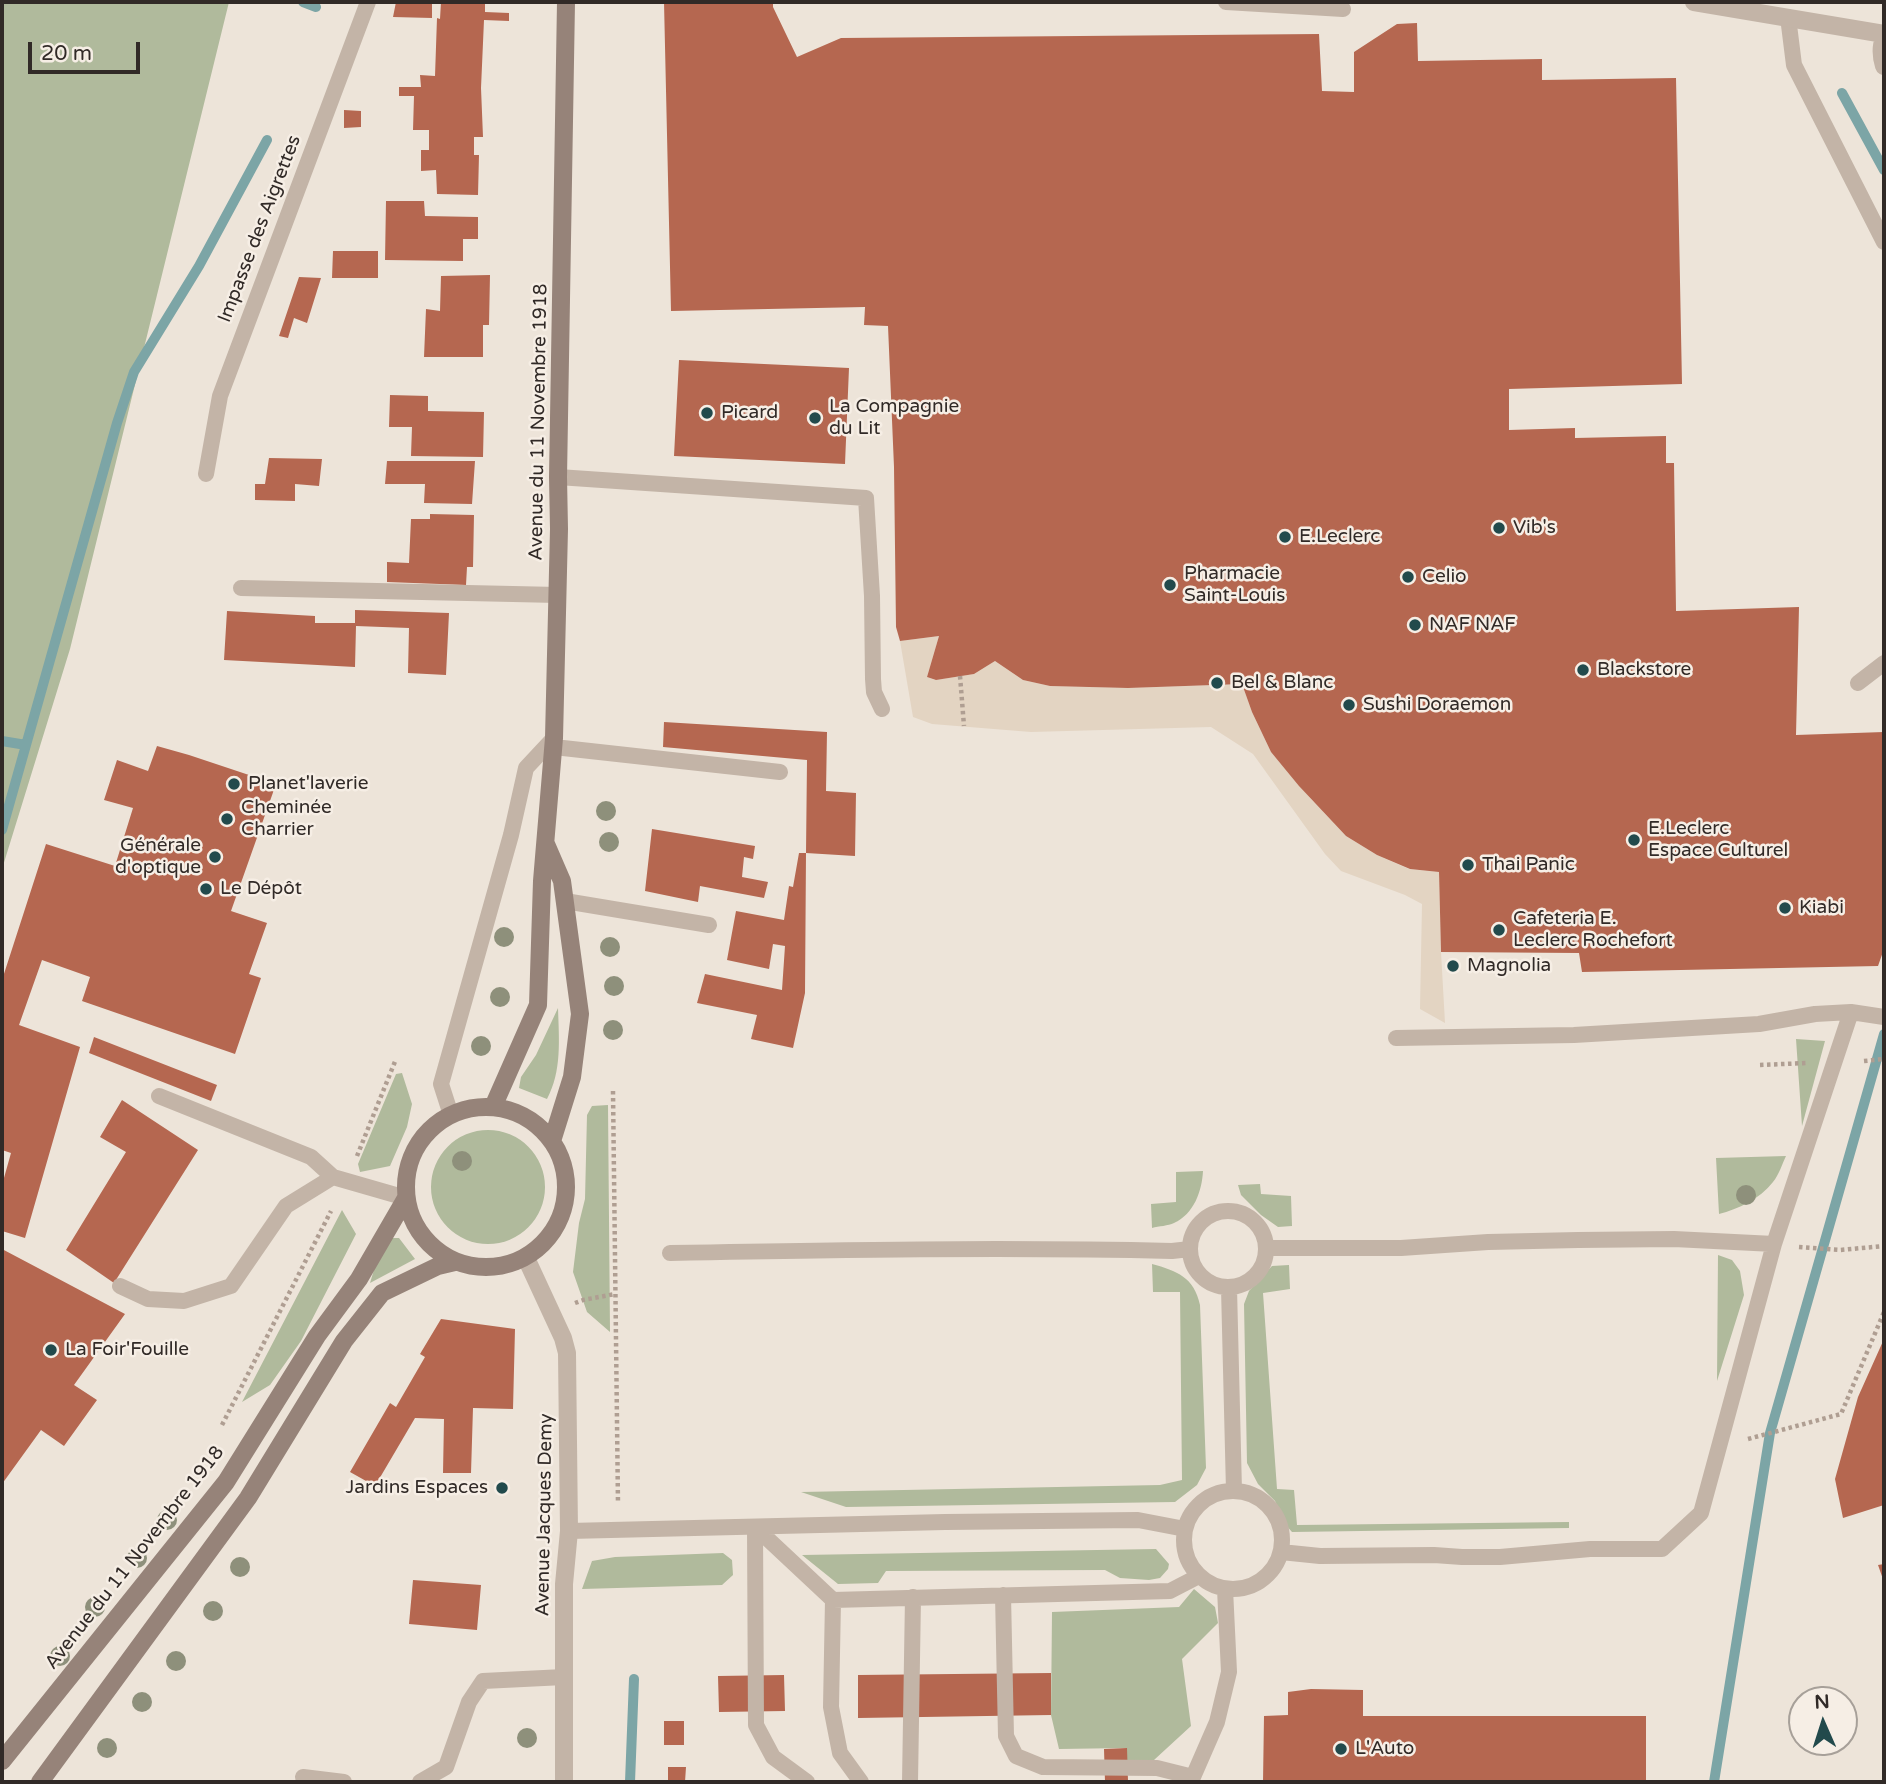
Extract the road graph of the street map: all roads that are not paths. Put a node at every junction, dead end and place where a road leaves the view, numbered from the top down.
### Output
1 (368, 2) edge
2 (566, 2) edge
3 (1226, 2) edge
4 (1694, 2) edge
5 (1343, 9) dead end
6 (1788, 18) junction
7 (1884, 36) edge
8 (1884, 66) edge
9 (1884, 242) edge
10 (206, 474) dead end
11 (558, 477) junction
12 (241, 587) dead end
13 (558, 595) junction
14 (1884, 663) edge
15 (1858, 683) dead end
16 (882, 709) dead end
17 (554, 743) junction
18 (780, 772) dead end
19 (545, 842) junction
20 (565, 901) junction
21 (709, 925) dead end
22 (1851, 1012) junction
23 (1878, 1016) edge
24 (1396, 1038) dead end
25 (159, 1096) dead end
26 (493, 1107) junction
27 (451, 1115) junction
28 (552, 1141) junction
29 (340, 1179) junction
30 (406, 1198) junction
31 (1774, 1244) junction
32 (1267, 1248) junction
33 (1190, 1249) junction
34 (670, 1253) dead end
35 (526, 1258) junction
36 (455, 1262) junction
37 (120, 1286) dead end
38 (1228, 1288) junction
39 (1234, 1491) junction
40 (755, 1527) junction
41 (1185, 1529) junction
42 (569, 1531) junction
43 (1281, 1552) junction
44 (1199, 1576) junction
45 (1225, 1589) junction
46 (1003, 1595) junction
47 (913, 1597) junction
48 (833, 1600) junction
49 (564, 1677) junction
50 (2, 1761) edge
51 (303, 1777) dead end
52 (1188, 1780) edge
53 (40, 1782) edge
54 (344, 1782) edge
55 (420, 1782) edge
56 (564, 1782) edge
57 (807, 1782) edge
58 (861, 1782) edge
59 (910, 1782) edge

1 - 10 lane, Impasse des Aigrettes
2 - 11 main road, Avenue du 11 Novembre 1918
3 - 5 lane
4 - 6 street
6 - 7 street
6 - 9 lane
7 - 8 street
11 - 13 main road, Avenue du 11 Novembre 1918
11 - 16 lane
12 - 13 lane
13 - 17 main road, Avenue du 11 Novembre 1918
14 - 15 lane
17 - 18 lane
17 - 19 main road, Avenue du 11 Novembre 1918
17 - 27 lane
19 - 20 main road, Avenue du 11 Novembre 1918
19 - 26 main road, Avenue du 11 Novembre 1918
20 - 21 lane
20 - 28 main road, Avenue du 11 Novembre 1918
22 - 23 lane
22 - 24 lane
22 - 31 lane
25 - 29 lane
26 - 27 main road
26 - 28 main road
27 - 30 main road
28 - 35 main road
29 - 30 lane
29 - 37 lane
30 - 36 main road
30 - 50 main road, Avenue du 11 Novembre 1918
31 - 32 lane
31 - 43 lane
32 - 33 lane
32 - 38 lane
33 - 34 lane
33 - 38 lane
35 - 36 main road
35 - 42 street, Avenue Jacques Demy
36 - 53 main road
38 - 39 lane
39 - 41 lane
39 - 43 lane
40 - 41 lane
40 - 42 lane
40 - 48 lane
40 - 57 lane
41 - 44 lane
42 - 49 street, Avenue Jacques Demy
43 - 45 lane
44 - 45 lane
44 - 46 lane
45 - 52 lane
46 - 47 lane
46 - 52 lane
47 - 48 lane
47 - 59 lane
48 - 58 lane
49 - 55 lane
49 - 56 street, Avenue Jacques Demy
51 - 54 lane

